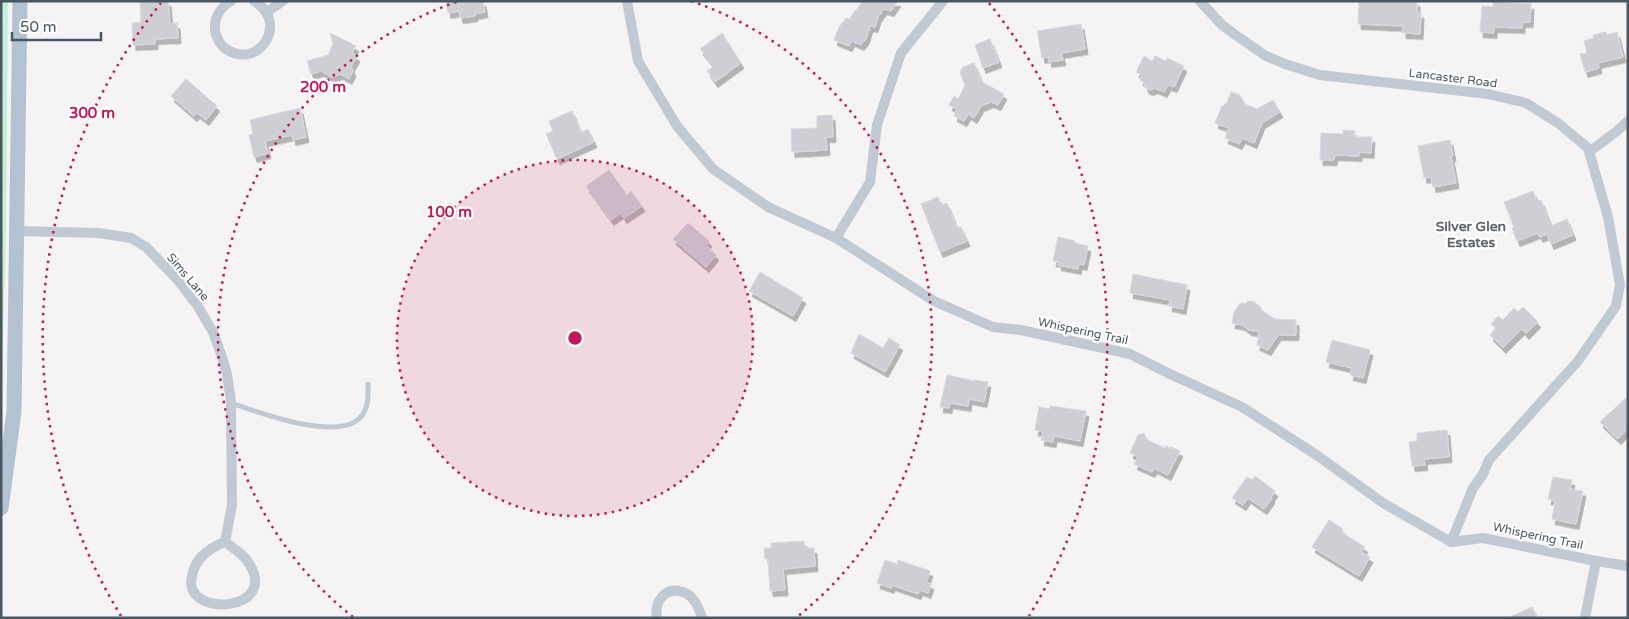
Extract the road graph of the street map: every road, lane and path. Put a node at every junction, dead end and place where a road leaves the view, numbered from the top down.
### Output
1 (20, 1) edge
2 (231, 1) edge
3 (254, 1) edge
4 (283, 1) edge
5 (627, 1) edge
6 (943, 1) edge
7 (1200, 1) edge
8 (267, 12) junction
9 (1628, 121) edge
10 (1589, 152) junction
11 (17, 231) junction
12 (836, 238) junction
13 (368, 384) dead end
14 (231, 403) junction
15 (1, 508) edge
16 (225, 542) junction
17 (1451, 542) junction
18 (1596, 561) junction
19 (1628, 566) edge
20 (657, 618) edge
21 (702, 618) edge
22 (1585, 618) edge

1 - 11 main road
2 - 8 street
3 - 8 street
4 - 8 street
5 - 12 street, Whispering Trail
6 - 12 street
7 - 10 street, Lancaster Road
9 - 10 street
10 - 17 street, Lancaster Road
11 - 14 street, Sims Lane
11 - 15 main road
12 - 17 street, Whispering Trail
13 - 14 lane
14 - 16 street, Sims Lane
16 - 16 street
17 - 18 street, Whispering Trail
18 - 19 street, Whispering Trail
18 - 22 street
20 - 21 street

